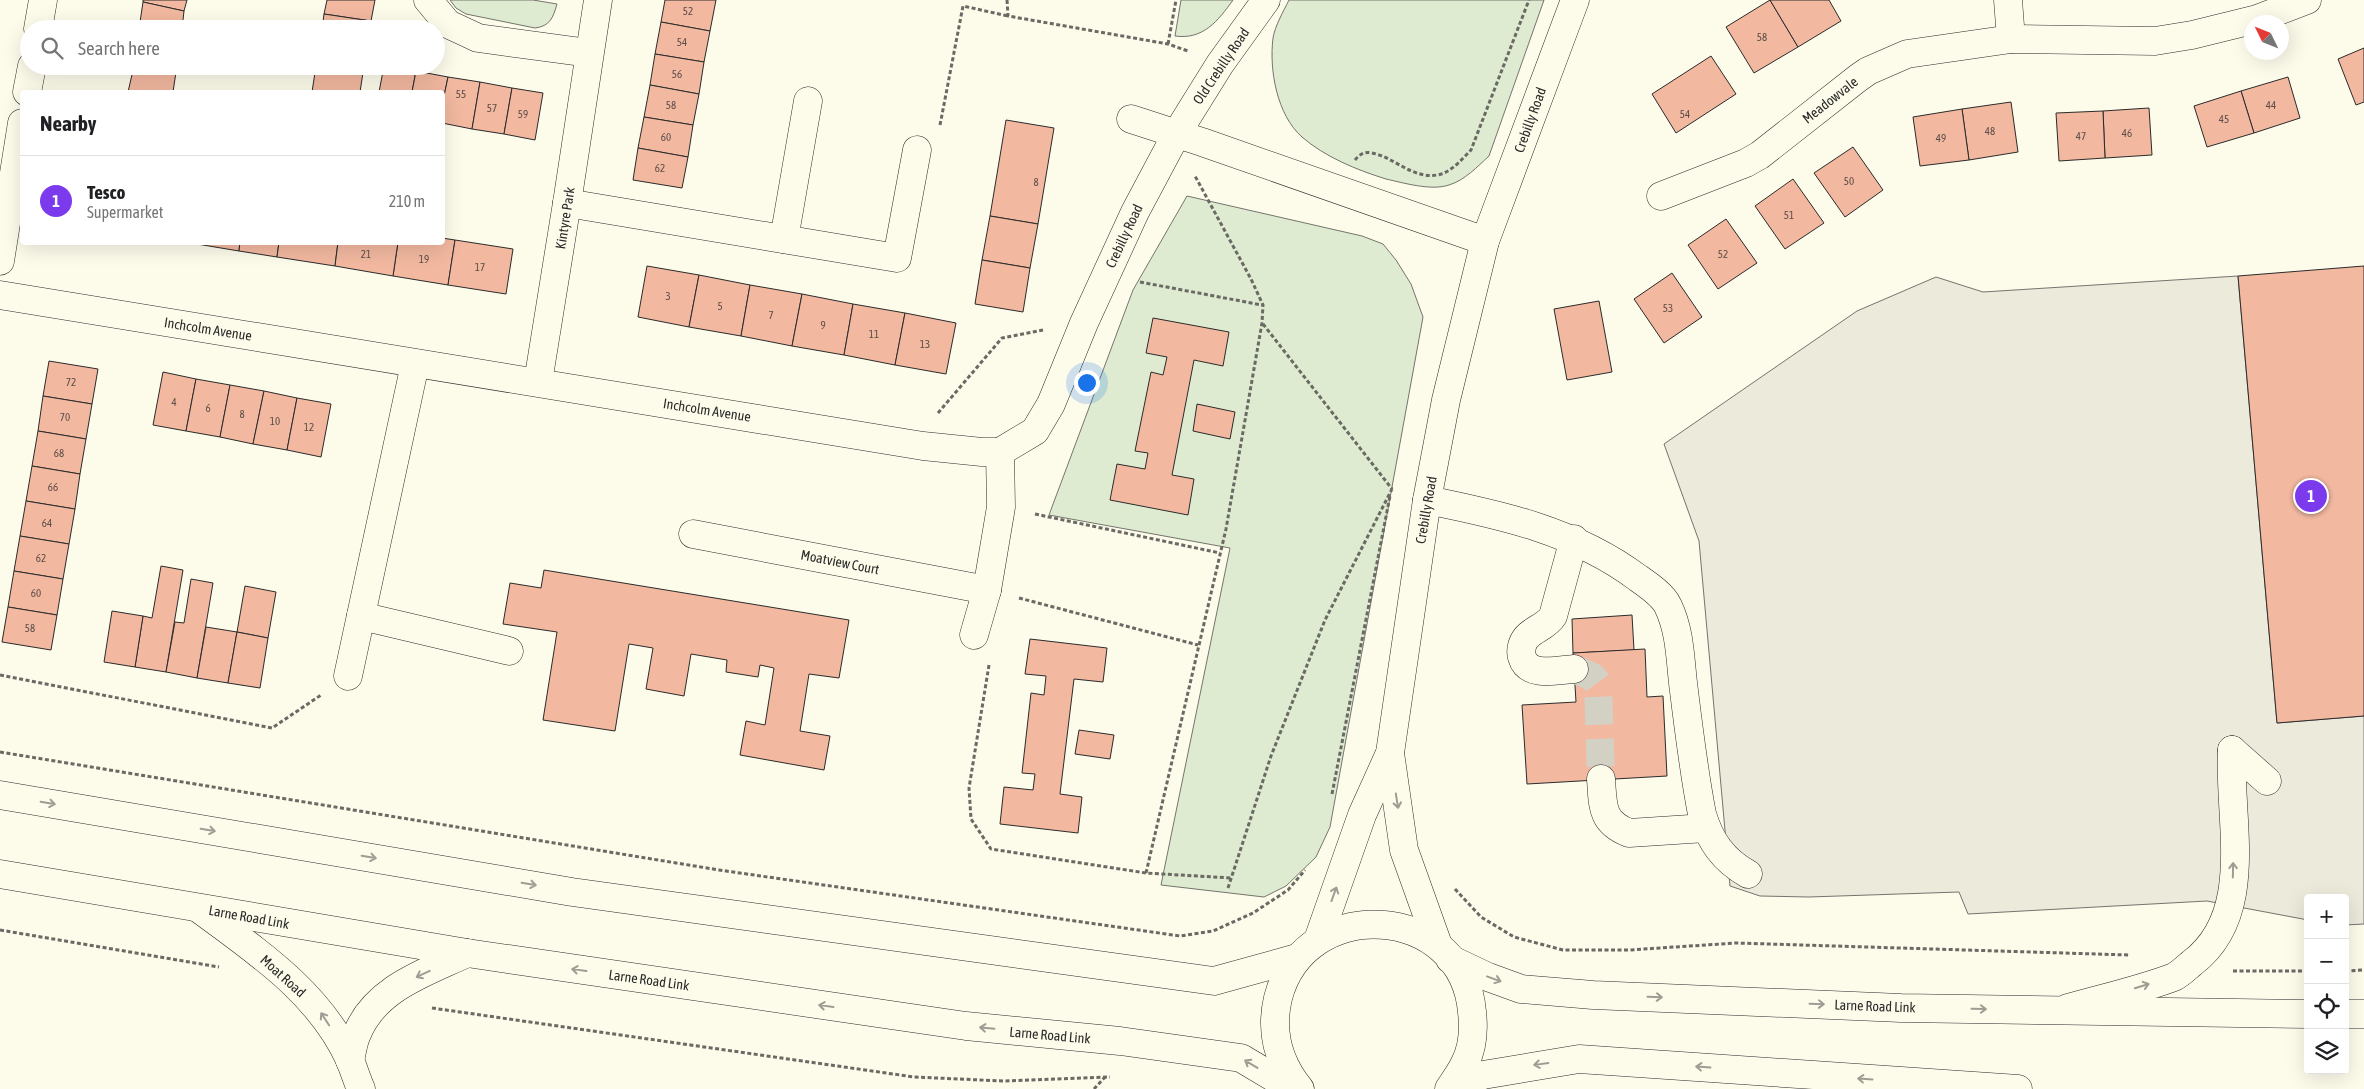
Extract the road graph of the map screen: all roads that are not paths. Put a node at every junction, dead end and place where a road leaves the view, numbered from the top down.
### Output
1 (43, 0) edge
2 (428, 0) edge
3 (598, 0) edge
4 (1266, 0) edge
5 (2008, 0) edge
6 (2307, 0) edge
7 (1572, 3) edge
8 (40, 20) edge
9 (445, 20) edge
10 (445, 20) edge
11 (2011, 40) junction
12 (589, 53) junction
13 (31, 75) edge
14 (28, 90) edge
15 (808, 101) dead end
16 (1131, 119) dead end
17 (1177, 134) junction
18 (20, 136) edge
19 (917, 150) road end
20 (1661, 196) dead end
21 (567, 203) junction
22 (784, 239) junction
23 (1484, 240) junction
24 (0, 261) edge
25 (0, 295) edge
26 (415, 364) junction
27 (538, 382) junction
28 (1000, 452) junction
29 (1427, 500) junction
30 (693, 534) dead end
31 (1574, 539) junction
32 (986, 590) junction
33 (361, 616) junction
34 (974, 635) road end
35 (509, 650) dead end
36 (1574, 669) tunnel mouth
37 (348, 676) road end
38 (1390, 752) junction
39 (1601, 779) tunnel mouth
40 (2267, 780) dead end
41 (0, 795) edge
42 (1706, 828) junction
43 (0, 874) edge
44 (1748, 874) dead end
45 (198, 908) junction
46 (1318, 940) junction
47 (1444, 952) junction
48 (467, 953) junction
49 (1297, 958) junction
50 (2062, 1010) junction
51 (2304, 1014) edge
52 (2349, 1014) edge
53 (2364, 1014) edge
54 (350, 1061) junction
55 (361, 1089) edge
56 (1293, 1089) edge
57 (1300, 1089) edge
58 (1449, 1089) edge
59 (2018, 1089) edge

1 - 8 street
2 - 9 street
3 - 12 street, Kintyre Park
4 - 17 street, Old Crebilly Road
5 - 11 street
6 - 11 street, Meadowvale
7 - 23 street, Crebilly Road
10 - 12 street
11 - 20 street, Meadowvale
12 - 21 street, Kintyre Park
13 - 14 street
15 - 22 street
16 - 17 street
17 - 23 street
17 - 28 street, Crebilly Road
18 - 24 street
19 - 22 street
21 - 22 street
21 - 27 street, Kintyre Park
23 - 29 street, Crebilly Road
25 - 26 street, Inchcolm Avenue
26 - 27 street, Inchcolm Avenue
26 - 33 street
27 - 28 street, Inchcolm Avenue
28 - 32 street
29 - 31 street
29 - 38 street, Crebilly Road
30 - 32 street, Moatview Court
31 - 36 street
31 - 42 street
32 - 34 street
33 - 35 street
33 - 37 street
46 -> 38 street, Crebilly Road
38 -> 47 street, Crebilly Road
39 - 42 street
50 -> 40 street
41 -> 49 street
42 - 44 street
43 - 45 street, Larne Road Link
45 - 48 street, Larne Road Link
54 -> 45 street, Moat Road
46 - 47 street, Larne Road Link
46 - 49 street, Larne Road Link
47 -> 50 street, Larne Road Link
47 - 58 street
48 -> 54 street
56 -> 48 street, Larne Road Link
49 - 57 street
50 - 51 street, Larne Road Link
52 - 53 street
54 - 55 street, Moat Road
59 -> 58 street

